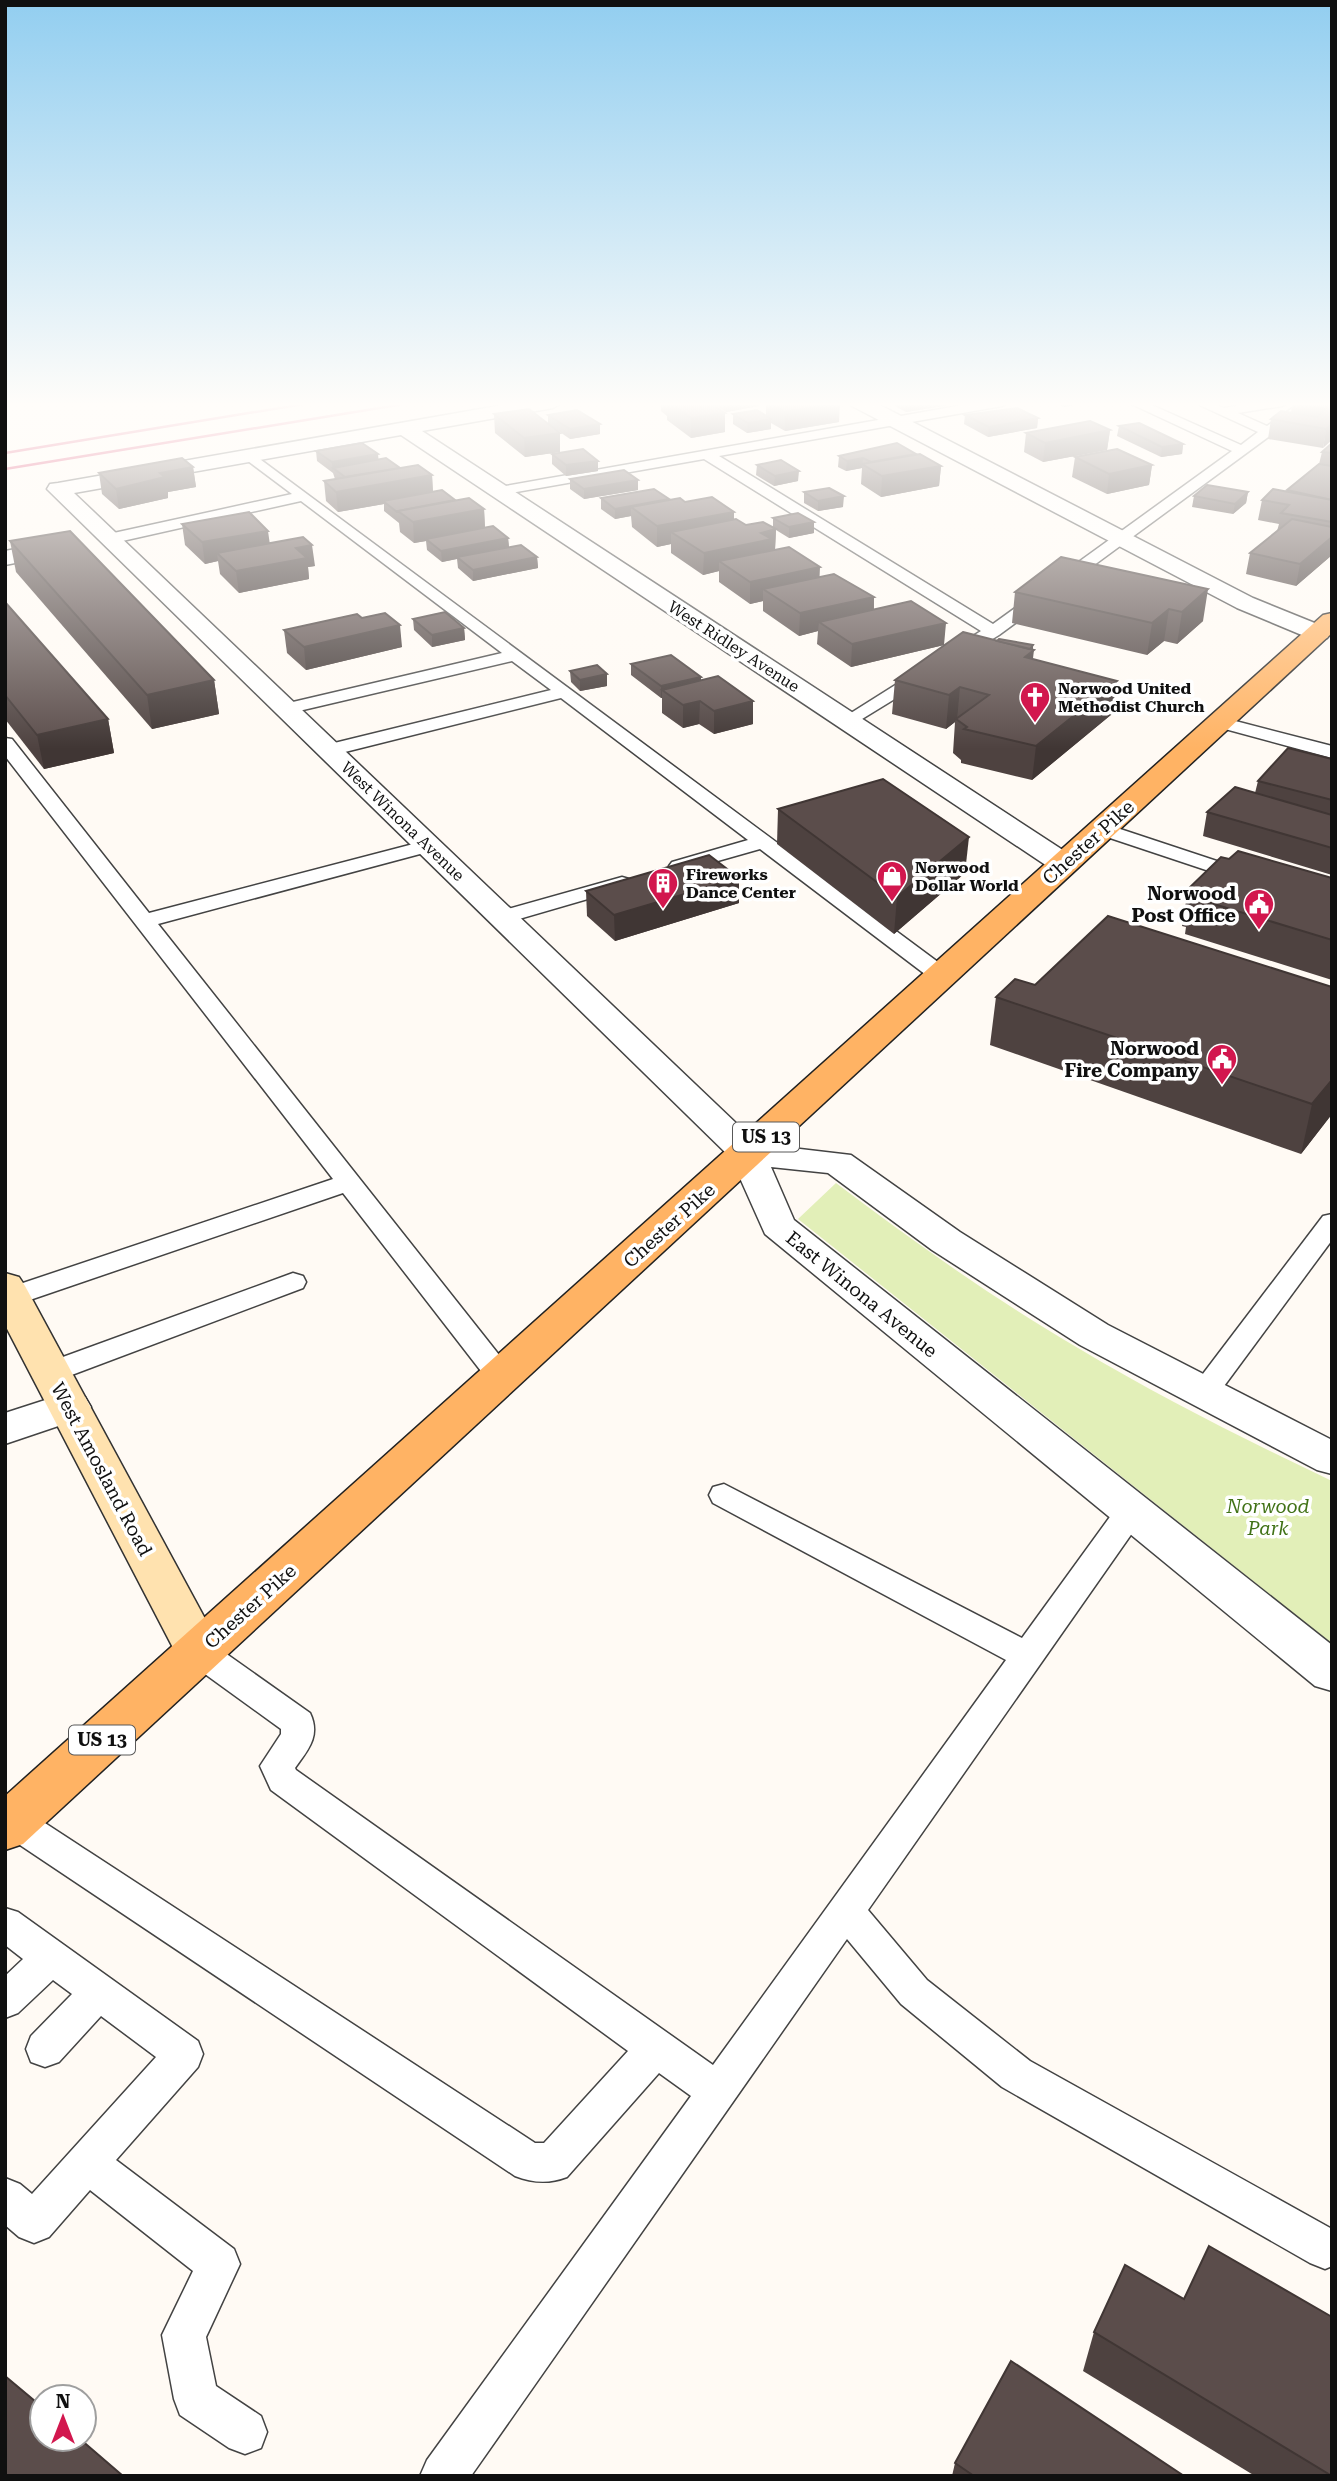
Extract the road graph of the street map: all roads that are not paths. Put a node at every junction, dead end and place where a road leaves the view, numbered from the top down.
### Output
1 (87, 518) edge
2 (205, 518) edge
3 (333, 518) edge
4 (539, 518) edge
5 (809, 518) edge
6 (1082, 518) edge
7 (1146, 518) edge
8 (1119, 537) junction
9 (109, 539) junction
10 (5, 558) edge
11 (1325, 626) edge
12 (993, 631) junction
13 (515, 655) junction
14 (565, 692) junction
15 (286, 709) junction
16 (849, 722) junction
17 (1220, 722) junction
18 (5, 743) edge
19 (329, 750) junction
20 (1332, 752) edge
21 (1102, 829) junction
22 (763, 842) junction
23 (428, 846) junction
24 (1063, 864) junction
25 (1266, 883) edge
26 (502, 918) junction
27 (144, 921) junction
28 (942, 976) junction
29 (747, 1154) junction
30 (349, 1182) junction
31 (1332, 1222) edge
32 (293, 1282) dead end
33 (8, 1291) edge
34 (502, 1377) junction
35 (61, 1390) junction
36 (1203, 1394) junction
37 (5, 1429) edge
38 (1332, 1460) edge
39 (724, 1495) dead end
40 (1131, 1511) junction
41 (199, 1652) junction
42 (1027, 1656) junction
43 (1332, 1672) edge
44 (9, 1824) edge
45 (846, 1911) junction
46 (5, 1924) edge
47 (51, 1956) junction
48 (99, 1992) junction
49 (5, 2001) edge
50 (656, 2048) junction
51 (45, 2049) dead end
52 (717, 2091) junction
53 (87, 2163) junction
54 (5, 2197) edge
55 (1325, 2248) dead end
56 (245, 2432) dead end
57 (443, 2476) edge

1 - 9 street, West Winona Avenue
2 - 9 lane
3 - 13 lane
4 - 16 street, West Ridley Avenue
5 - 12 lane
6 - 8 street
7 - 8 lane
8 - 11 street
8 - 12 lane
9 - 10 street
9 - 15 street, West Winona Avenue
11 - 17 main road, Chester Pike / US 13
12 - 16 lane
13 - 14 lane
13 - 15 lane
14 - 19 lane
14 - 22 lane
15 - 19 street, West Winona Avenue
16 - 24 street, West Ridley Avenue
17 - 20 lane
17 - 21 main road, Chester Pike / US 13
18 - 27 lane
19 - 23 street, West Winona Avenue
21 - 24 main road, Chester Pike / US 13
21 - 25 lane
22 - 26 lane
22 - 28 lane
23 - 26 street, West Winona Avenue
23 - 27 lane
24 - 28 main road, Chester Pike / US 13
26 - 29 street, West Winona Avenue
27 - 30 lane
28 - 29 main road, Chester Pike / US 13
29 - 34 main road, Chester Pike / US 13
29 - 36 street
29 - 40 street, East Winona Avenue
30 - 33 lane
30 - 34 lane
31 - 36 lane
32 - 35 lane
33 - 35 street, West Amosland Road
34 - 41 main road, Chester Pike / US 13
35 - 37 street
35 - 41 street, West Amosland Road
36 - 38 street
39 - 42 lane
40 - 42 lane
40 - 43 street, East Winona Avenue
41 - 44 main road, Chester Pike / US 13
41 - 50 lane
42 - 45 lane
44 - 50 lane
45 - 52 lane
45 - 55 lane
46 - 47 lane
47 - 48 lane
47 - 49 lane
48 - 51 lane
48 - 53 lane
50 - 52 lane
52 - 57 lane
53 - 54 lane
53 - 56 lane

